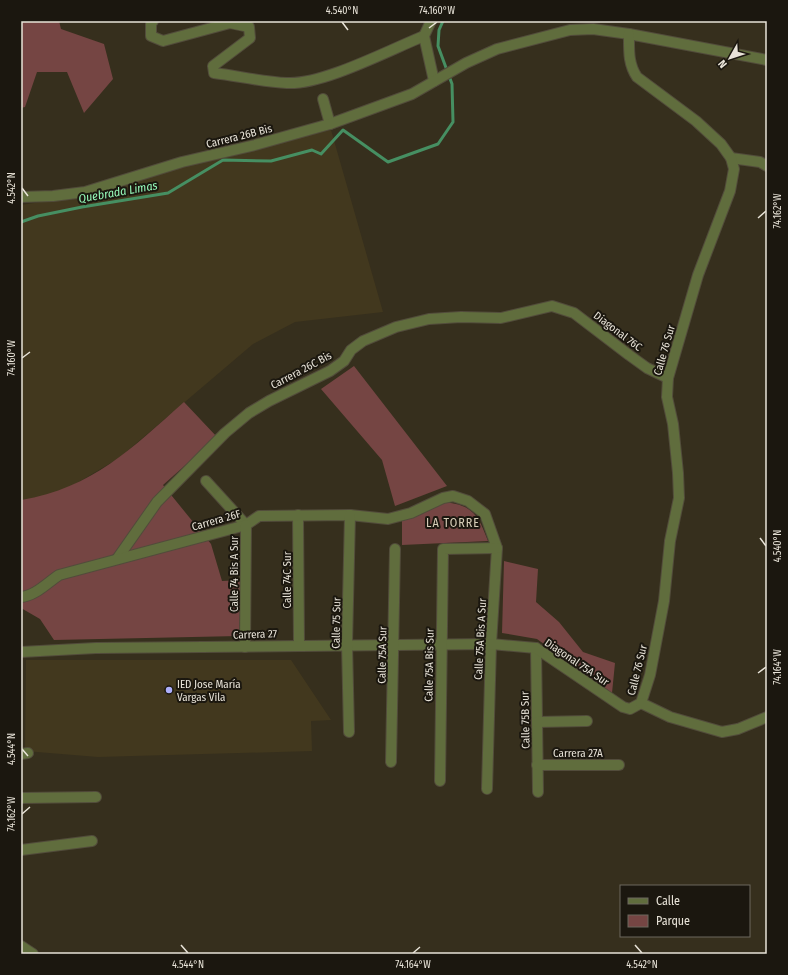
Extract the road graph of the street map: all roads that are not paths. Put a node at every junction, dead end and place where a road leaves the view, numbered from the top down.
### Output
1 (153, 21) edge
2 (431, 21) edge
3 (629, 34) junction
4 (424, 36) junction
5 (767, 60) edge
6 (438, 79) junction
7 (323, 99) dead end
8 (330, 124) junction
9 (731, 158) junction
10 (767, 166) edge
11 (21, 197) edge
12 (552, 306) joint
13 (668, 378) junction
14 (206, 481) dead end
15 (468, 501) joint
16 (298, 515) junction
17 (350, 515) junction
18 (246, 525) junction
19 (497, 548) junction
20 (395, 549) dead end
21 (117, 559) junction
22 (21, 597) edge
23 (347, 644) junction
24 (491, 644) junction
25 (299, 645) junction
26 (394, 645) junction
27 (441, 645) junction
28 (245, 647) junction
29 (536, 648) junction
30 (21, 652) edge
31 (641, 703) junction
32 (623, 707) joint
33 (767, 717) edge
34 (587, 721) dead end
35 (537, 722) junction
36 (348, 732) dead end
37 (390, 762) dead end
38 (619, 765) dead end
39 (537, 766) junction
40 (440, 781) dead end
41 (487, 789) dead end
42 (538, 792) dead end
43 (96, 797) dead end
44 (21, 798) edge
45 (92, 841) dead end
46 (21, 850) edge
47 (21, 946) edge
48 (33, 954) edge

1 - 4 street
2 - 4 street
3 - 5 street, Carrera 26B Bis
3 - 6 street, Carrera 26B Bis
3 - 9 street
4 - 6 street
6 - 8 street, Carrera 26B Bis
7 - 8 street
8 - 11 street, Carrera 26B Bis
9 - 10 street
9 - 13 street, Calle 76 Sur
12 - 13 street, Diagonal 76C
12 - 21 street, Carrera 26C Bis
13 - 31 street, Calle 76 Sur
14 - 18 street
15 - 17 street, Carrera 26F
15 - 19 street, Calle 75A Bis A Sur
16 - 17 street, Carrera 26F
16 - 18 street, Carrera 26F
16 - 25 street, Calle 74C Sur
17 - 23 street, Calle 75 Sur
18 - 21 street, Carrera 26F
18 - 28 street, Calle 74 Bis A Sur
19 - 24 street, Calle 75A Bis A Sur
19 - 27 street, Calle 75A Bis Sur
20 - 26 street, Calle 75A Sur
21 - 22 street, Carrera 26F
23 - 25 street, Carrera 27
23 - 26 street, Carrera 27
23 - 36 street, Calle 75 Sur
24 - 27 street, Carrera 27
24 - 29 street, Diagonal 75A Sur
24 - 41 street, Calle 75A Bis A Sur
25 - 28 street, Carrera 27
26 - 27 street, Carrera 27
26 - 37 street, Calle 75A Sur
27 - 40 street, Calle 75A Bis Sur
28 - 30 street, Carrera 27
29 - 32 street, Diagonal 75A Sur
29 - 35 street, Calle 75B Sur
31 - 32 street, Calle 76 Sur
31 - 33 street
34 - 35 street
35 - 39 street, Calle 75B Sur
38 - 39 street, Carrera 27A
39 - 42 street, Calle 75B Sur
43 - 44 street
45 - 46 street
47 - 48 street

